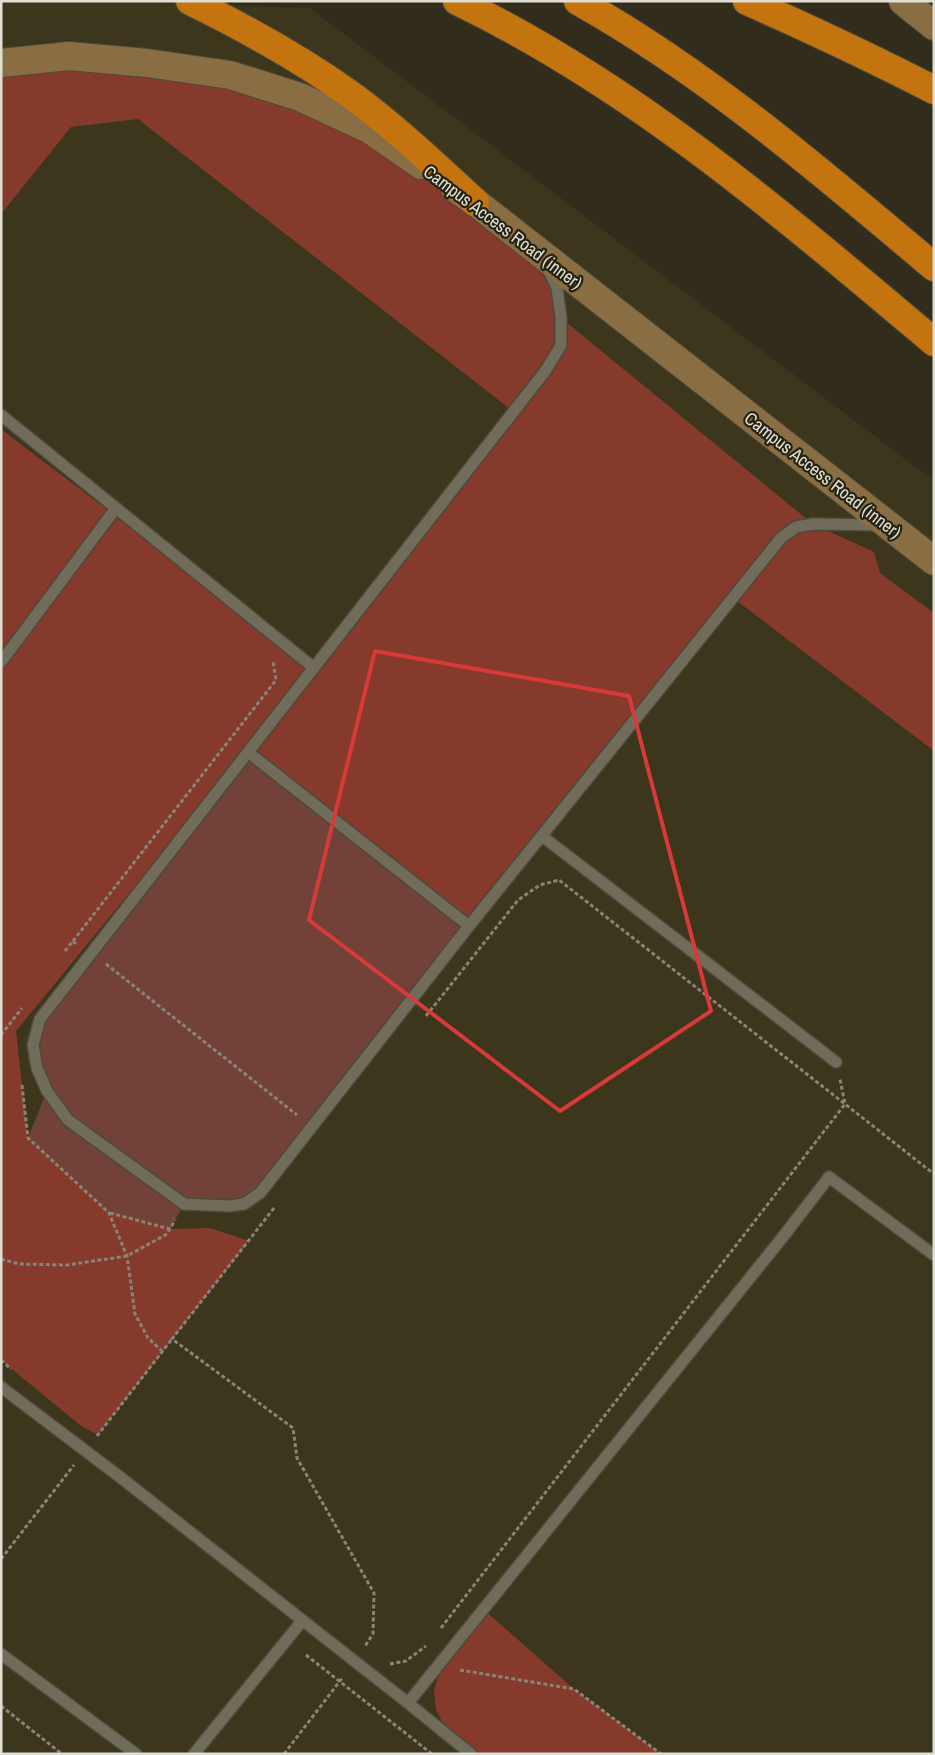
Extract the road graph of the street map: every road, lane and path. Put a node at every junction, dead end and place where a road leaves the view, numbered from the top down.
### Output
1 (190, 1) edge
2 (457, 1) edge
3 (578, 1) edge
4 (747, 1) edge
5 (903, 1) edge
6 (934, 26) edge
7 (1, 63) edge
8 (934, 90) edge
9 (475, 202) junction
10 (542, 254) junction
11 (934, 267) edge
12 (934, 342) edge
13 (1, 415) edge
14 (116, 508) junction
15 (888, 526) junction
16 (934, 561) edge
17 (270, 656) dead end
18 (1, 662) edge
19 (314, 668) junction
20 (248, 752) junction
21 (542, 836) junction
22 (469, 926) junction
23 (73, 941) junction
24 (91, 953) junction
25 (61, 957) dead end
26 (26, 1002) dead end
27 (426, 1016) dead end
28 (15, 1017) junction
29 (16, 1026) dead end
30 (1, 1035) edge
31 (836, 1062) joint
32 (22, 1082) dead end
33 (312, 1127) junction
34 (279, 1202) dead end
35 (184, 1204) junction
36 (109, 1212) junction
37 (170, 1229) junction
38 (934, 1255) edge
39 (127, 1256) junction
40 (1, 1259) edge
41 (172, 1339) junction
42 (163, 1352) junction
43 (1, 1360) edge
44 (16, 1372) dead end
45 (1, 1387) edge
46 (89, 1430) dead end
47 (98, 1435) junction
48 (105, 1441) dead end
49 (85, 1451) junction
50 (1, 1559) edge
51 (302, 1621) junction
52 (357, 1641) dead end
53 (1, 1654) edge
54 (306, 1655) dead end
55 (444, 1658) junction
56 (354, 1663) junction
57 (388, 1664) dead end
58 (340, 1681) junction
59 (408, 1703) junction
60 (1, 1706) edge
61 (62, 1754) edge
62 (136, 1754) edge
63 (194, 1754) edge
64 (284, 1754) edge
65 (432, 1754) edge
66 (471, 1754) edge
67 (660, 1754) edge

1 - 9 highway
2 - 12 highway
3 - 11 highway
4 - 8 highway
5 - 6 street
7 - 9 street, Campus Access Road (inner)
9 - 10 street, Campus Access Road (inner)
10 - 15 street, Campus Access Road (inner)
10 - 19 lane
13 - 14 lane
14 - 18 lane
14 - 19 lane
15 - 16 street, Campus Access Road (inner)
15 - 21 lane
17 - 23 path
19 - 20 lane
20 - 22 lane
20 - 24 lane
21 - 22 lane
21 - 31 lane
22 - 33 lane
23 - 24 path
23 - 25 path
24 - 33 path
24 - 35 lane
26 - 28 path
27 - 31 path
28 - 29 path
28 - 30 path
32 - 36 path
33 - 35 lane
34 - 41 path
35 - 37 path
36 - 37 path
36 - 39 path
37 - 39 path
38 - 55 lane
39 - 40 path
39 - 42 path
41 - 42 path
41 - 52 path
42 - 47 path
43 - 44 path
45 - 49 lane
46 - 47 path
47 - 48 path
47 - 49 path
49 - 50 path
49 - 51 lane
51 - 56 lane
51 - 63 lane
53 - 62 lane
54 - 58 path
55 - 57 path
55 - 59 lane
55 - 67 path
56 - 58 path
56 - 59 lane
58 - 64 path
58 - 65 path
59 - 66 lane
60 - 61 path

